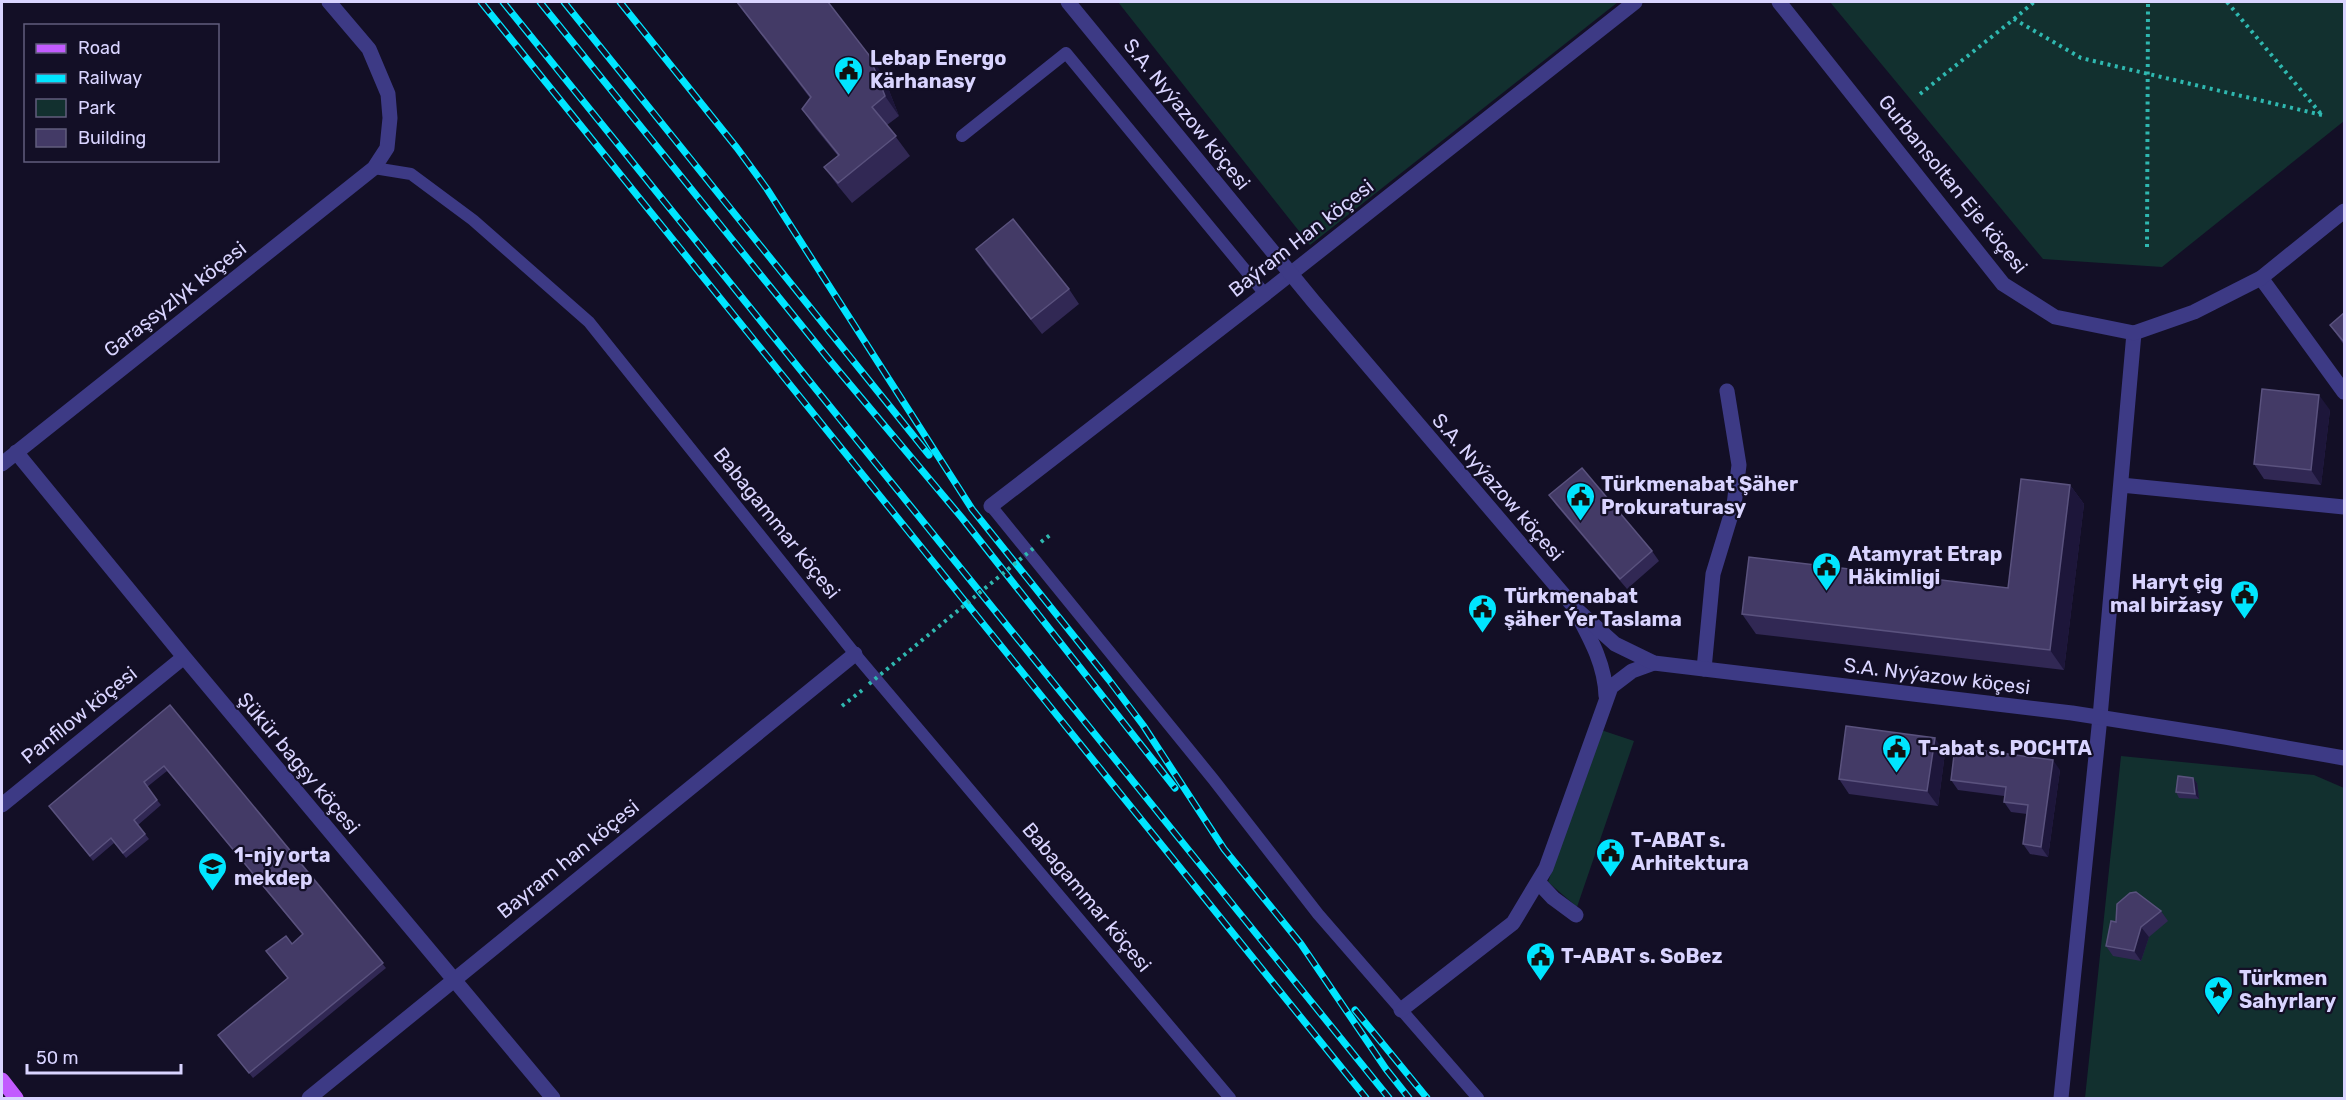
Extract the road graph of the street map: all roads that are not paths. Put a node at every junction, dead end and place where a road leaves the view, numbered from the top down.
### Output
1 (329, 2) edge
2 (1068, 2) edge
3 (1635, 2) edge
4 (1779, 2) edge
5 (962, 136) dead end
6 (375, 168) junction
7 (2344, 211) edge
8 (1291, 273) junction
9 (2260, 278) junction
10 (1265, 294) junction
11 (2134, 333) junction
12 (1727, 391) dead end
13 (2344, 392) edge
14 (16, 452) junction
15 (2, 464) edge
16 (2121, 485) junction
17 (991, 506) joint
18 (2344, 507) edge
19 (1575, 608) junction
20 (855, 654) junction
21 (183, 657) junction
22 (1654, 663) junction
23 (1704, 669) junction
24 (1606, 696) junction
25 (2100, 717) junction
26 (2344, 758) edge
27 (2, 805) edge
28 (1538, 882) junction
29 (1576, 915) dead end
30 (453, 979) junction
31 (1401, 1010) junction
32 (2, 1080) edge
33 (16, 1098) edge
34 (309, 1098) edge
35 (553, 1098) edge
36 (1230, 1098) edge
37 (1478, 1098) edge
38 (2061, 1098) edge

1 - 6 street
2 - 8 street, S.A. Nyýazow köçesi
3 - 8 street, Baýram Han köçesi
4 - 11 street, Gurbansoltan Eje köçesi
5 - 10 lane
6 - 14 street, Garaşsyzlyk köçesi
6 - 20 lane, Babagammar köçesi
7 - 9 street
8 - 10 street, Baýram Han köçesi
8 - 19 street, S.A. Nyýazow köçesi
9 - 11 street
9 - 13 street
10 - 17 street, Baýram Han köçesi
11 - 16 street
12 - 23 street
14 - 15 street, Garaşsyzlyk köçesi
14 - 21 street, Şükür bagşy köçesi
16 - 18 street
16 - 25 street
17 - 31 lane
19 - 22 street, S.A. Nyýazow köçesi
19 - 24 street
20 - 30 street, Bayram han köçesi
20 - 36 lane, Babagammar köçesi
21 - 27 street, Panfilow köçesi
21 - 30 street, Şükür bagşy köçesi
22 - 23 street, S.A. Nyýazow köçesi
22 - 24 street
23 - 25 street, S.A. Nyýazow köçesi
24 - 28 street
25 - 26 street, S.A. Nyýazow köçesi
25 - 38 street
28 - 29 street
28 - 31 street
30 - 34 street, Bayram han köçesi
30 - 35 street, Şükür bagşy köçesi
31 - 37 lane
32 - 33 main road

